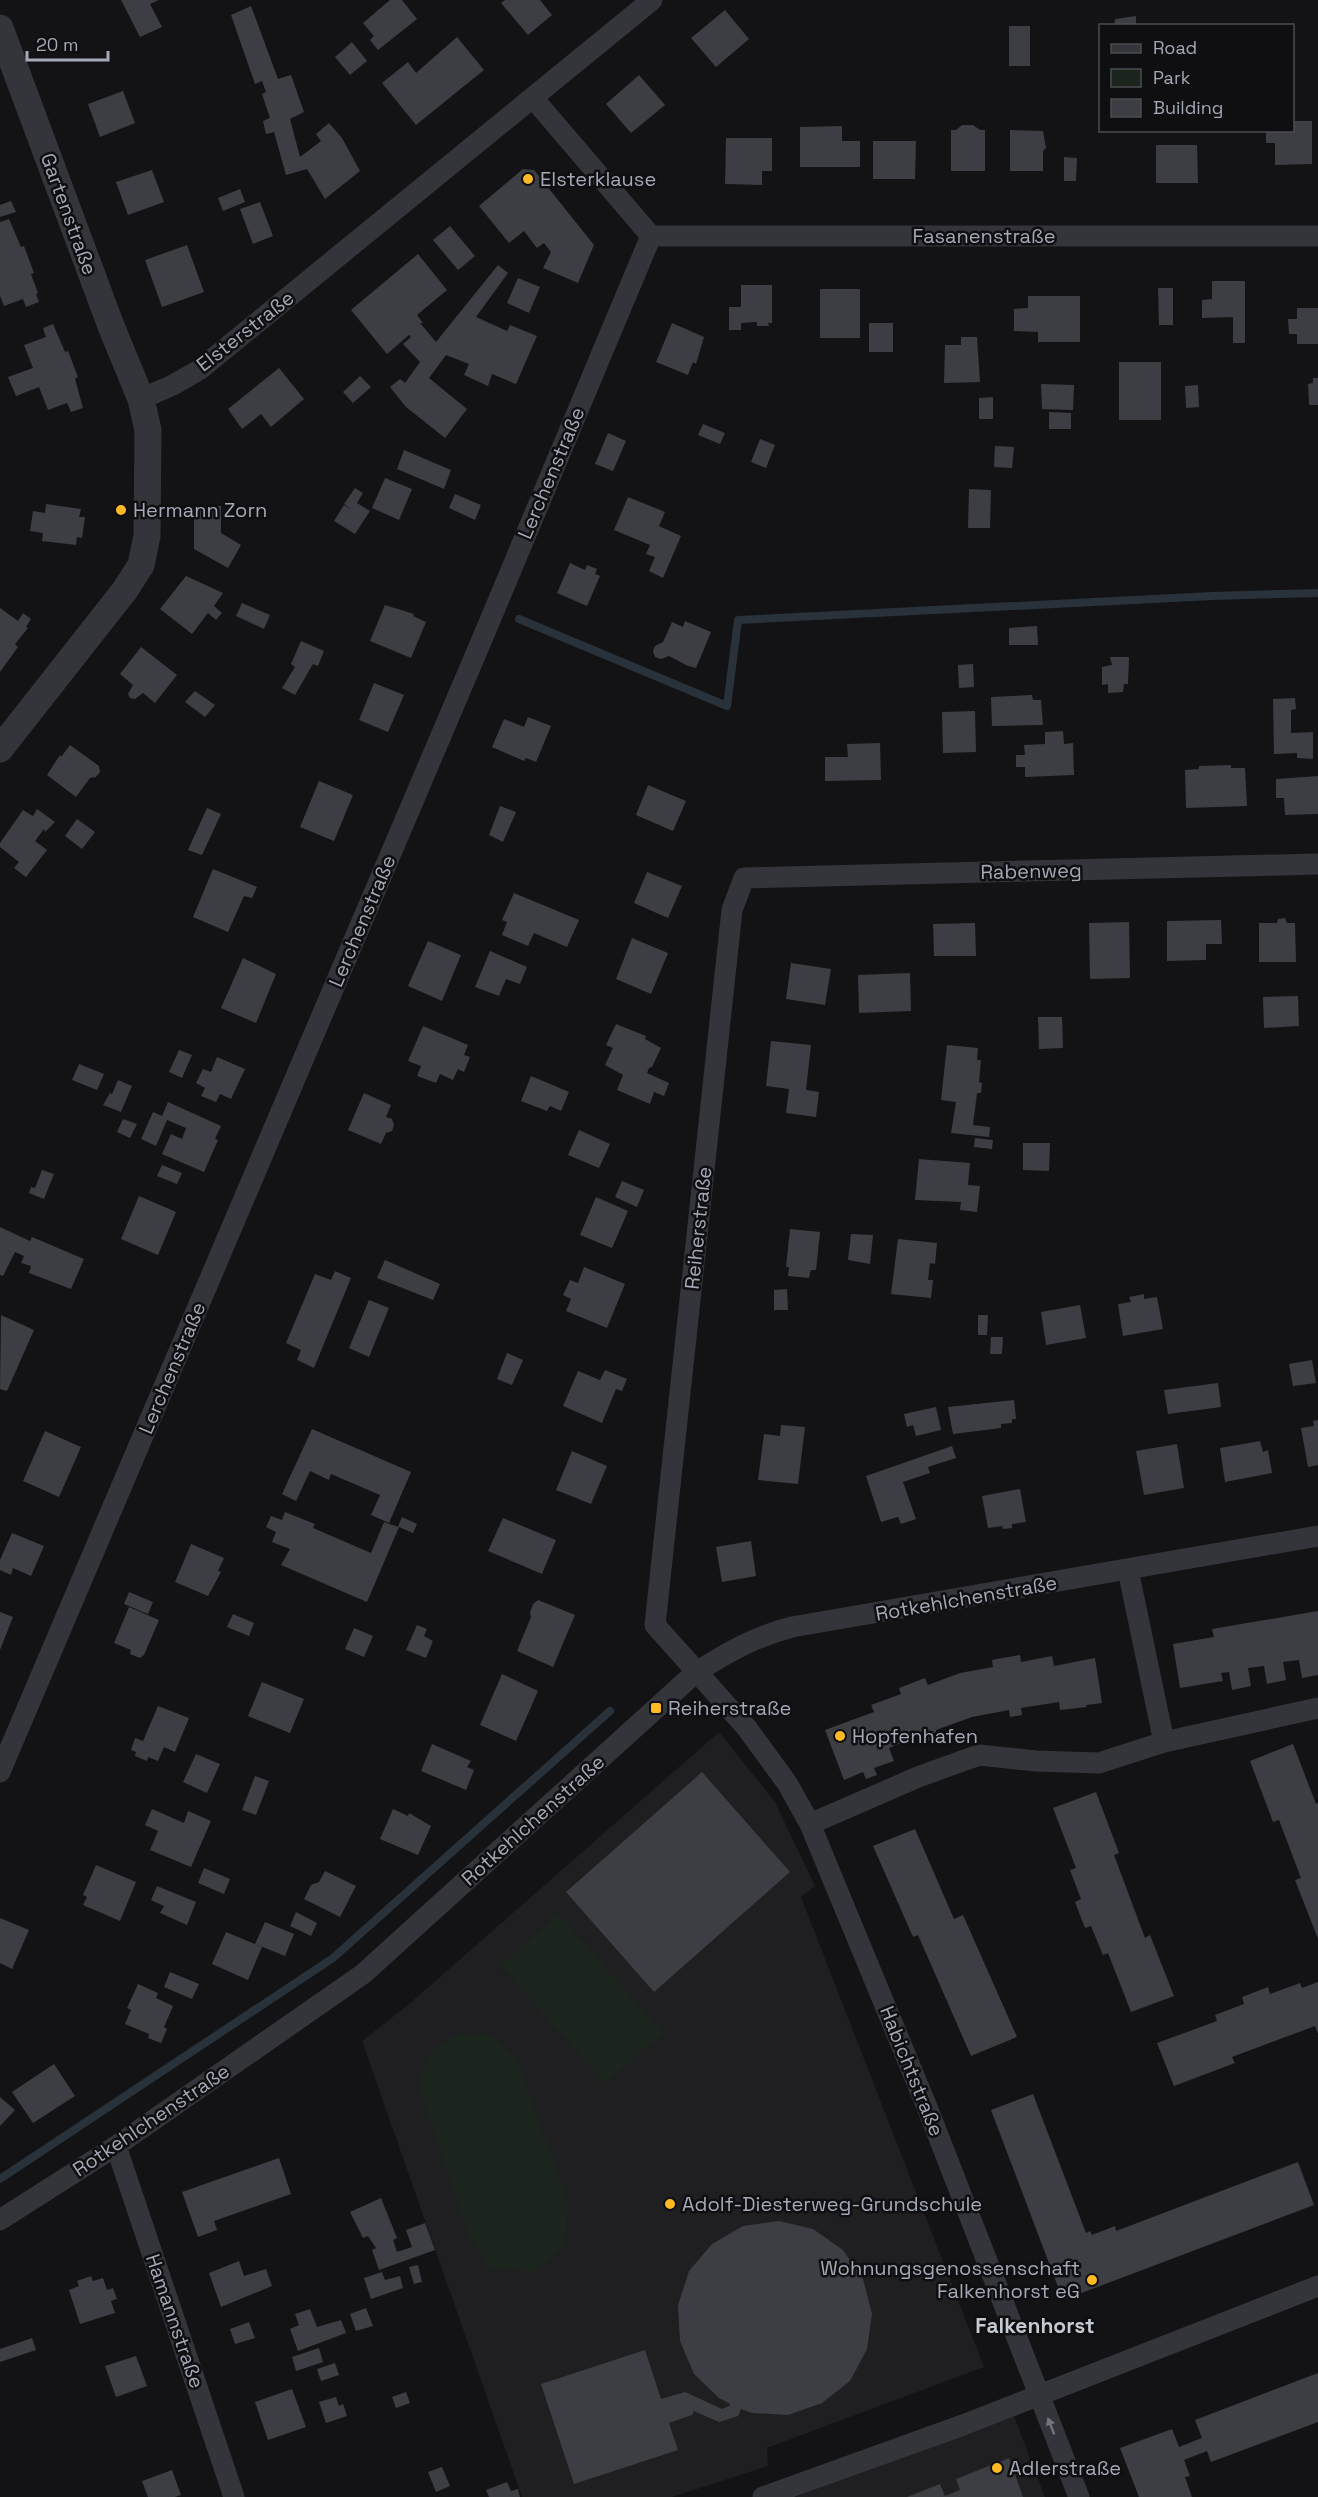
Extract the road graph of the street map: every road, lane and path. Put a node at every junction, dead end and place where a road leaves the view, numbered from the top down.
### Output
1 (652, 0) edge
2 (0, 28) edge
3 (533, 98) junction
4 (651, 236) junction
5 (1318, 236) edge
6 (141, 399) junction
7 (0, 748) edge
8 (1318, 864) edge
9 (744, 878) joint
10 (1318, 1536) edge
11 (1128, 1570) junction
12 (695, 1673) junction
13 (1318, 1708) edge
14 (1164, 1742) junction
15 (0, 1772) edge
16 (810, 1824) junction
17 (116, 2146) junction
18 (0, 2220) edge
19 (1318, 2286) edge
20 (1039, 2394) junction
21 (234, 2497) edge
22 (763, 2497) edge
23 (1079, 2497) edge

1 - 3 street, Elsterstraße
2 - 6 street, Gartenstraße
3 - 4 street
3 - 6 street, Elsterstraße
4 - 5 street, Fasanenstraße
4 - 15 street, Lerchenstraße
6 - 7 street
8 - 9 street, Rabenweg
9 - 12 street, Reiherstraße
10 - 11 street, Rotkehlchenstraße
11 - 12 street, Rotkehlchenstraße
11 - 14 street
12 - 16 street, Habichtstraße
12 - 17 street, Rotkehlchenstraße
13 - 14 street
14 - 16 street
16 - 20 street, Habichtstraße
17 - 18 street, Rotkehlchenstraße
17 - 21 street, Hamannstraße
19 - 20 street
20 - 22 street
23 -> 20 street, Habichtstraße

